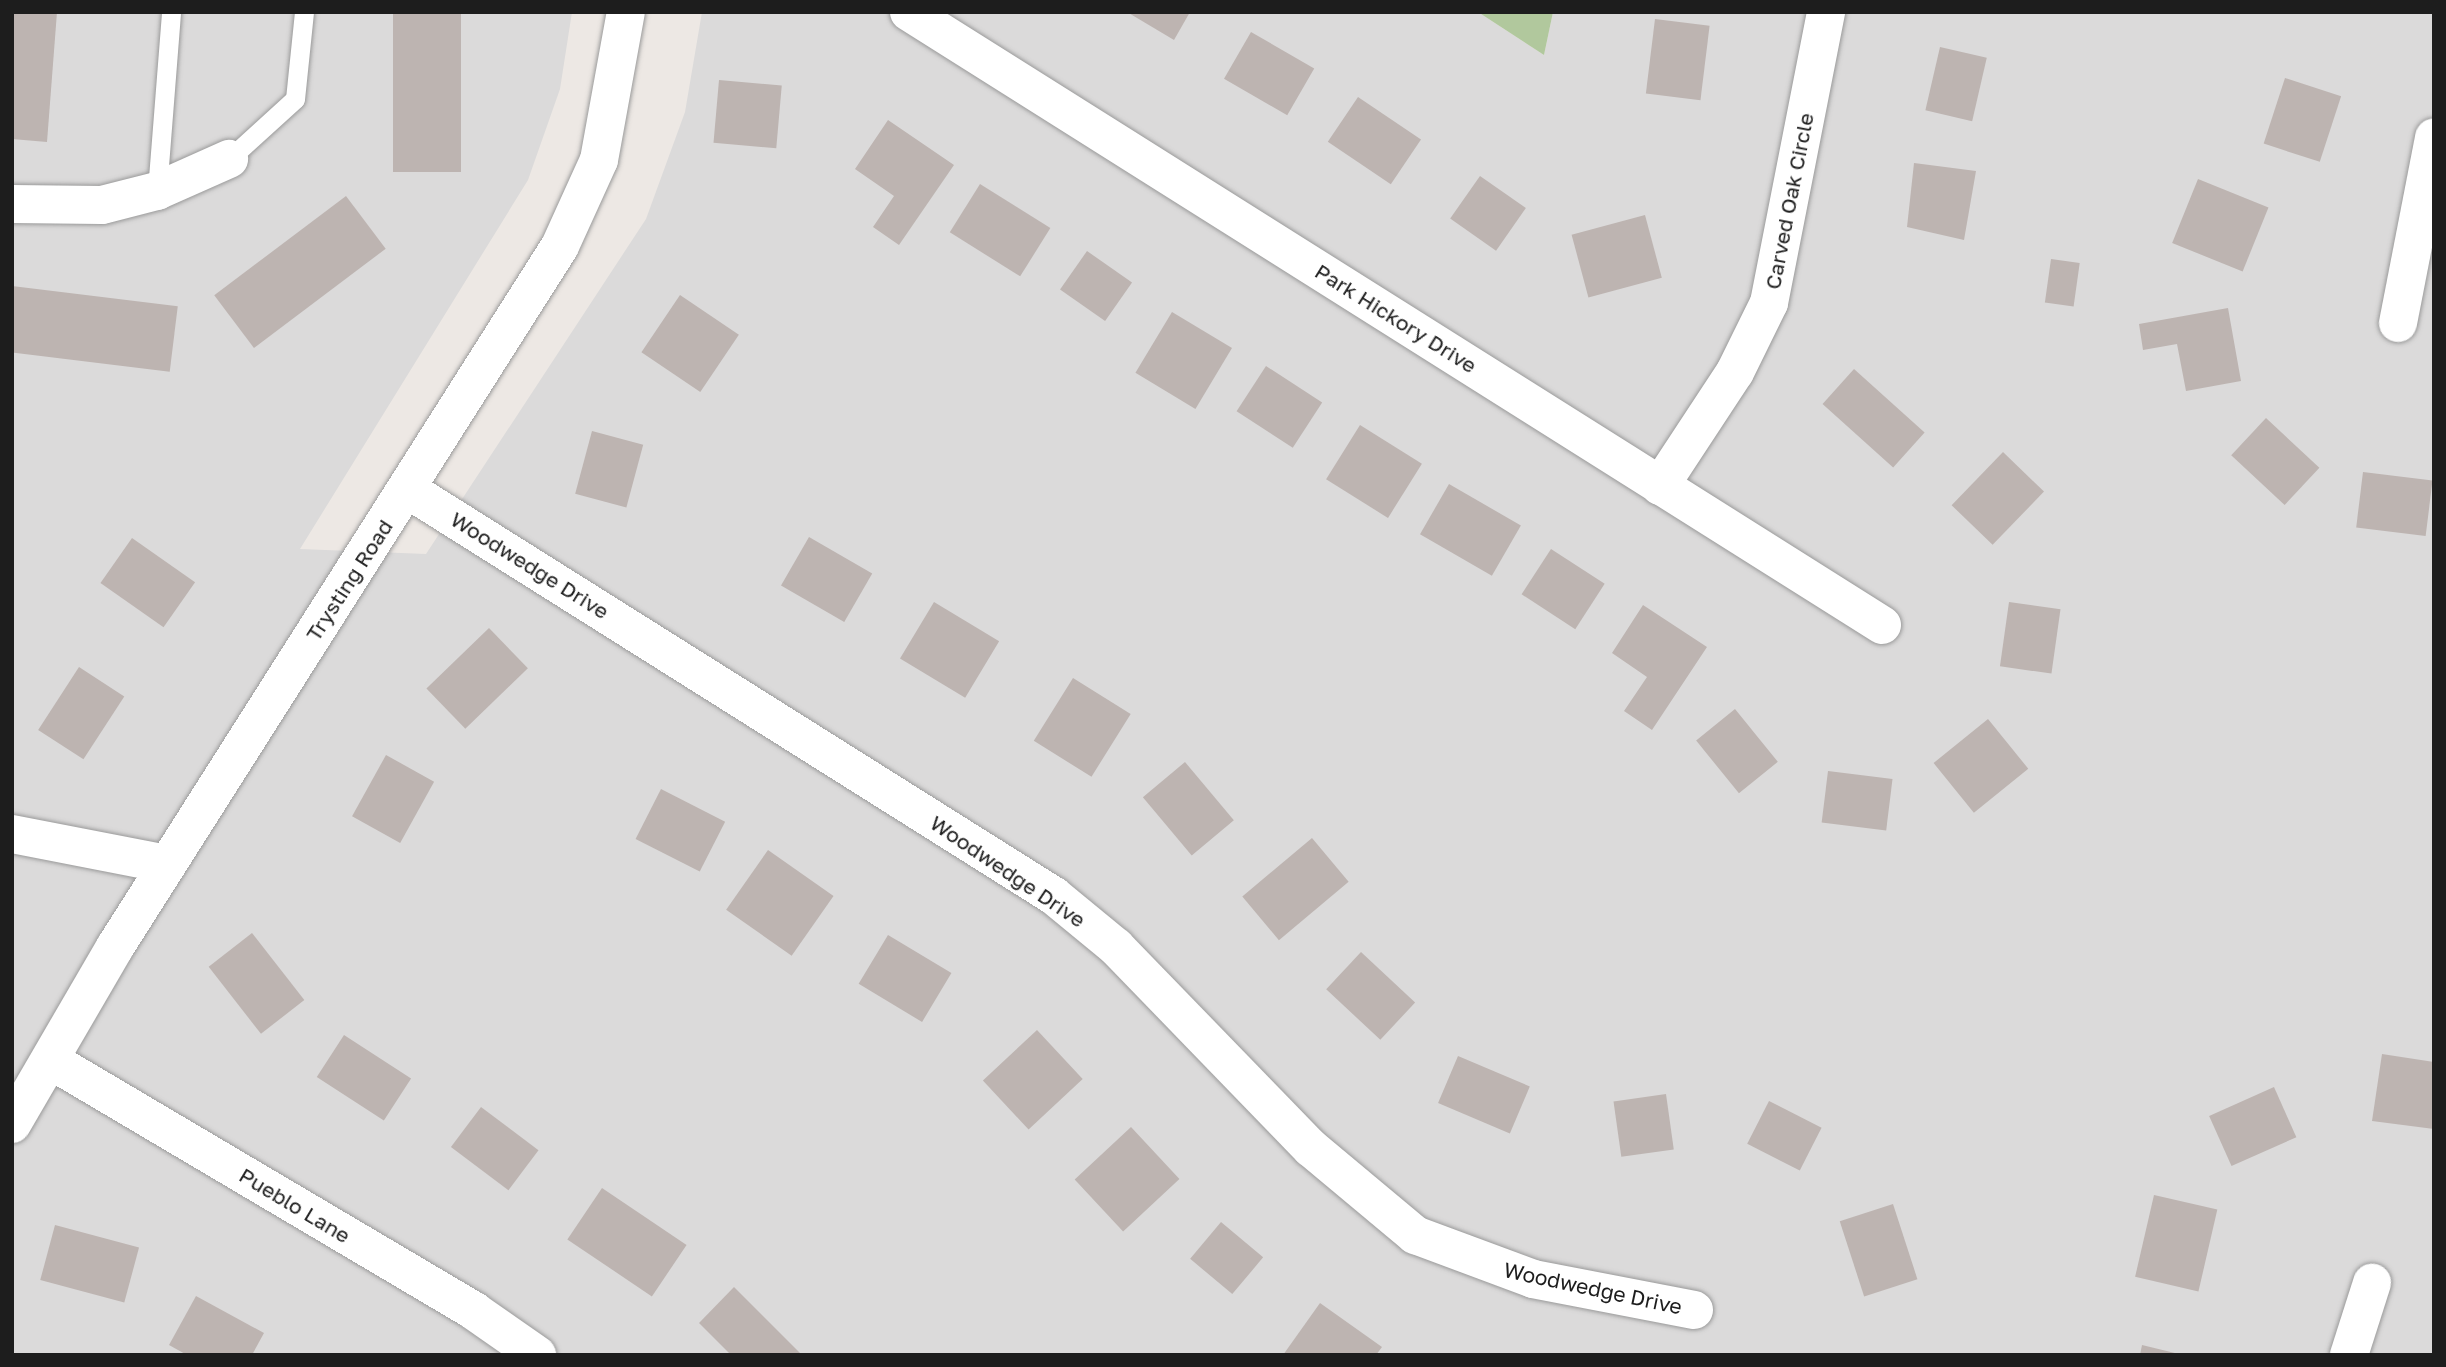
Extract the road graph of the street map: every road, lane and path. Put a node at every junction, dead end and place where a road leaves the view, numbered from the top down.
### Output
1 (171, 12) edge
2 (304, 12) edge
3 (626, 12) edge
4 (909, 12) edge
5 (1826, 12) edge
6 (2434, 137) edge
7 (229, 159) joint
8 (157, 191) junction
9 (12, 204) edge
10 (2398, 323) dead end
11 (1660, 486) junction
12 (407, 489) junction
13 (1882, 625) dead end
14 (12, 834) edge
15 (167, 864) junction
16 (50, 1060) junction
17 (12, 1124) edge
18 (2372, 1283) dead end
19 (1694, 1310) dead end
20 (537, 1355) edge
21 (2349, 1355) edge

1 - 8 lane
2 - 7 lane
3 - 12 street, Trysting Road
4 - 11 street, Park Hickory Drive
5 - 11 street, Carved Oak Circle
6 - 10 street
7 - 8 street
8 - 9 street
11 - 13 street, Park Hickory Drive
12 - 15 street, Trysting Road
12 - 19 street, Woodwedge Drive
14 - 15 street
15 - 16 street, Trysting Road
16 - 17 street, Trysting Road
16 - 20 street, Pueblo Lane
18 - 21 street

